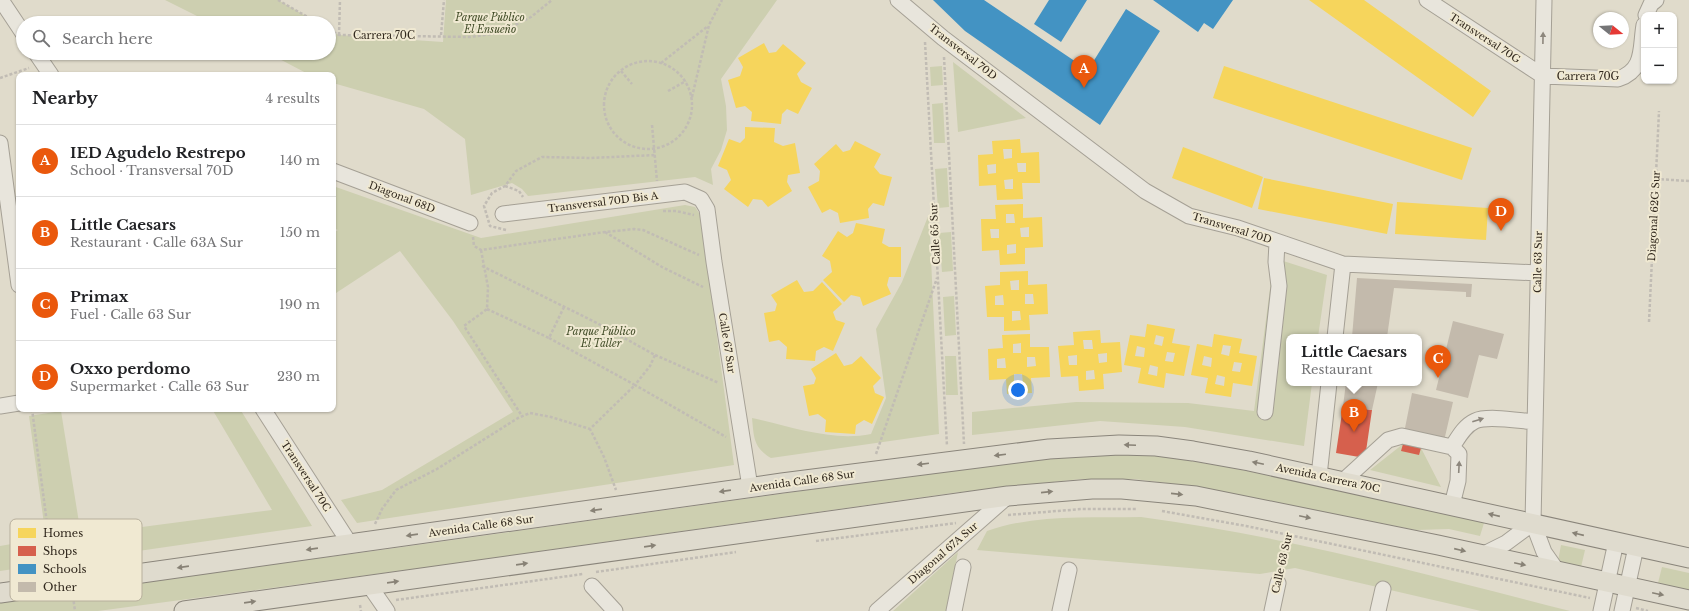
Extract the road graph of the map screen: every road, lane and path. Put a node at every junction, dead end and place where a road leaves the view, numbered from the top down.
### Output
1 (1, 0) edge
2 (278, 0) edge
3 (340, 0) edge
4 (444, 0) edge
5 (552, 0) edge
6 (722, 0) edge
7 (898, 0) edge
8 (1426, 0) edge
9 (1544, 0) edge
10 (1656, 0) edge
11 (1648, 12) edge
12 (306, 16) edge
13 (16, 22) edge
14 (924, 22) junction
15 (709, 25) junction
16 (336, 34) edge
17 (339, 35) junction
18 (441, 35) junction
19 (943, 38) junction
20 (1641, 48) edge
21 (35, 60) edge
22 (40, 60) edge
23 (661, 62) junction
24 (621, 71) junction
25 (49, 72) edge
26 (1543, 76) junction
27 (0, 78) edge
28 (686, 81) junction
29 (632, 84) dead end
30 (668, 91) dead end
31 (692, 97) junction
32 (1659, 110) dead end
33 (652, 125) dead end
34 (0, 143) edge
35 (654, 149) junction
36 (655, 155) junction
37 (336, 172) edge
38 (1656, 179) junction
39 (1689, 180) edge
40 (658, 195) junction
41 (701, 199) joint
42 (656, 210) dead end
43 (503, 214) dead end
44 (697, 221) dead end
45 (470, 223) joint
46 (510, 229) dead end
47 (605, 232) junction
48 (1277, 242) junction
49 (481, 250) junction
50 (703, 256) dead end
51 (16, 263) edge
52 (1343, 264) junction
53 (482, 266) junction
54 (1538, 274) junction
55 (937, 275) junction
56 (705, 282) dead end
57 (564, 307) junction
58 (487, 309) junction
59 (1649, 322) dead end
60 (1335, 334) edge
61 (549, 338) junction
62 (655, 355) junction
63 (718, 376) dead end
64 (719, 384) junction
65 (635, 385) junction
66 (1329, 386) edge
67 (720, 390) dead end
68 (16, 403) edge
69 (0, 406) edge
70 (32, 412) edge
71 (265, 412) edge
72 (1265, 412) dead end
73 (522, 416) junction
74 (1535, 422) junction
75 (590, 429) junction
76 (725, 430) dead end
77 (947, 447) dead end
78 (1452, 447) junction
79 (963, 452) junction
80 (875, 458) dead end
81 (1318, 476) junction
82 (1342, 482) junction
83 (750, 488) junction
84 (616, 493) dead end
85 (1008, 496) junction
86 (1452, 505) junction
87 (1140, 509) dead end
88 (1155, 510) dead end
89 (1293, 515) junction
90 (47, 519) edge
91 (982, 519) junction
92 (1532, 523) junction
93 (373, 527) dead end
94 (1289, 534) junction
95 (813, 542) dead end
96 (1616, 542) junction
97 (350, 544) junction
98 (1636, 547) junction
99 (743, 552) dead end
100 (1482, 555) junction
101 (1689, 558) edge
102 (963, 567) dead end
103 (1069, 570) dead end
104 (1558, 572) junction
105 (142, 573) edge
106 (1278, 582) joint
107 (1607, 583) junction
108 (370, 585) junction
109 (592, 586) dead end
110 (1383, 589) dead end
111 (10, 592) edge
112 (0, 593) edge
113 (1689, 600) edge
114 (74, 601) edge
115 (1624, 601) edge
116 (360, 605) junction
117 (353, 606) dead end
118 (1602, 606) edge
119 (384, 607) edge
120 (75, 611) edge
121 (184, 611) edge
122 (361, 611) edge
123 (615, 611) edge
124 (877, 611) edge
125 (954, 611) edge
126 (1060, 611) edge
127 (1272, 611) edge
128 (1378, 611) edge
129 (1648, 611) edge

1 - 13 street
2 - 12 path
3 - 17 path
4 - 18 path
5 - 18 path, Carrera 70C
6 - 15 path
7 - 14 street, Transversal 70D
8 - 26 street, Transversal 70G
26 -> 9 street, Calle 63 Sur
10 - 11 street
14 - 19 street, Transversal 70D
14 - 55 path, Calle 65 Sur
15 - 23 path
15 - 31 path
16 - 17 path, Carrera 70C
17 - 18 path, Carrera 70C
19 - 48 street, Transversal 70D
19 - 79 path, Calle 65 Sur
20 - 26 street, Carrera 70G
21 - 27 path
22 - 25 street
23 - 24 path
23 - 28 path
24 - 29 path
24 - 35 path
26 - 54 street, Calle 63 Sur
28 - 30 path
28 - 31 path
31 - 35 path
32 - 38 path, Diagonal 62G Sur
33 - 35 path
34 - 51 street
35 - 36 path
36 - 40 path
36 - 46 path
37 - 45 street, Diagonal 68D
38 - 39 path
38 - 59 path, Diagonal 62G Sur
40 - 41 street, Transversal 70D Bis A
40 - 43 street, Transversal 70D Bis A
41 - 83 street, Calle 67 Sur
42 - 44 path
45 - 49 path
47 - 49 path
47 - 50 path
47 - 56 path
48 - 52 street, Transversal 70D
48 - 72 street
49 - 53 path
52 - 54 street, Transversal 70D
52 - 60 street
53 - 57 path
53 - 58 path
54 - 74 street, Calle 63 Sur
55 - 77 path, Calle 65 Sur
55 - 80 path
57 - 61 path
57 - 62 path
58 - 61 path
58 - 73 path
61 - 65 path
62 - 64 path
62 - 65 path
63 - 64 path
64 - 67 path
65 - 75 path
65 - 76 path
66 - 81 street
68 - 69 street
70 - 90 path
71 - 97 street, Transversal 70C
73 - 75 path
73 - 93 path
78 -> 74 street
74 - 92 street, Calle 63 Sur
75 - 84 path
78 - 82 street
86 -> 78 street
81 -> 79 main road, Avenida Carrera 70C
79 -> 83 main road, Avenida Calle 68 Sur
81 - 82 main road, Avenida Carrera 70C
82 - 86 main road, Avenida Carrera 70C
83 -> 97 main road, Avenida Calle 68 Sur
85 -> 89 main road
85 - 91 street, Diagonal 67A Sur
108 -> 85 main road
92 -> 86 main road, Avenida Carrera 70C
87 - 91 path
88 - 94 path
89 - 94 path, Calle 63 Sur
89 -> 100 main road
91 - 95 path
91 - 124 street, Diagonal 67A Sur
96 -> 92 main road, Avenida Carrera 70C
92 - 100 street
92 - 104 street, Calle 63 Sur
94 - 106 path, Calle 63 Sur
94 - 118 path
96 - 98 main road, Avenida Carrera 70C
96 - 107 street
97 -> 105 main road, Avenida Calle 68 Sur
98 - 101 main road, Avenida Carrera 70C
98 - 115 street
99 - 119 path
100 -> 104 main road
102 - 125 street
103 - 126 street
104 - 107 main road
106 - 127 street, Calle 63 Sur
107 - 115 main road
107 - 118 street
108 - 119 street
121 -> 108 main road
109 - 123 street
110 - 128 street
111 - 112 main road, Avenida Calle 68 Sur
115 -> 113 main road
114 - 120 path, bridge
115 - 129 path
116 - 117 path
116 - 119 path
116 - 122 path

